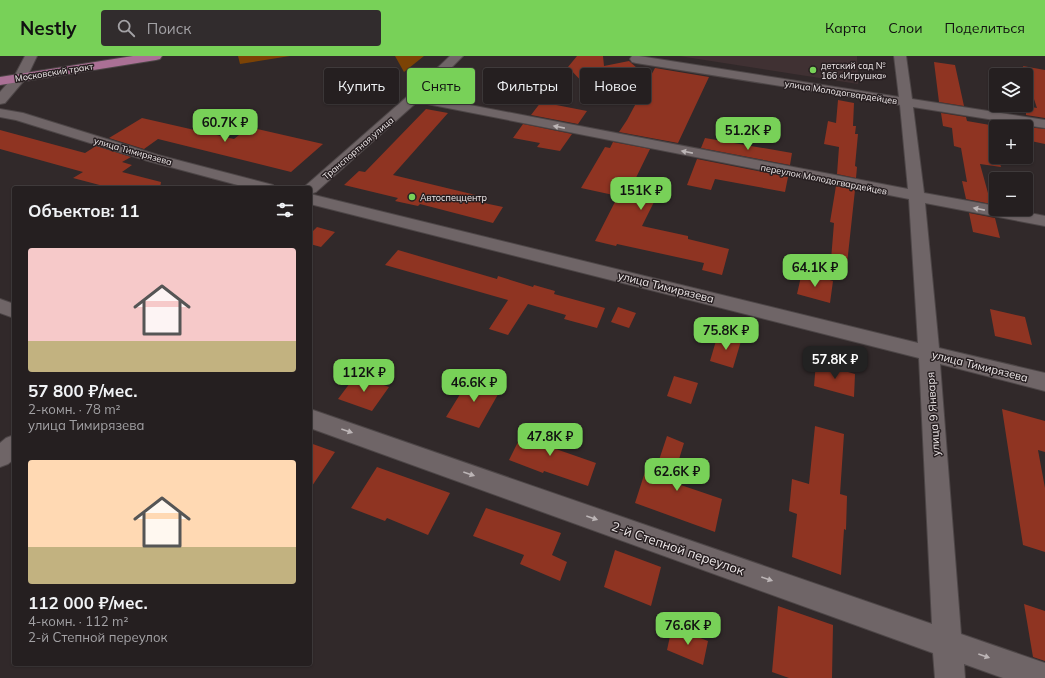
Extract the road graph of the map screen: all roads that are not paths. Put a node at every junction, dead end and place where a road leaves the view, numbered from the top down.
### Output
1 (98, 56) edge
2 (156, 56) edge
3 (457, 56) edge
4 (900, 56) edge
5 (636, 59) dead end
6 (26, 67) edge
7 (445, 68) edge
8 (0, 72) edge
9 (0, 81) edge
10 (0, 100) edge
11 (907, 103) junction
12 (407, 104) edge
13 (445, 104) edge
14 (0, 113) edge
15 (1045, 124) edge
16 (259, 186) edge
17 (312, 187) edge
18 (916, 196) junction
19 (312, 199) edge
20 (1045, 221) edge
21 (0, 306) edge
22 (12, 310) edge
23 (929, 353) junction
24 (1045, 382) edge
25 (312, 419) edge
26 (12, 447) edge
27 (0, 457) edge
28 (948, 643) junction
29 (950, 678) edge
30 (1045, 678) edge

1 - 6 main road, Московский тракт
2 - 6 main road, Московский тракт
3 - 7 street, Транспортная улица
4 - 11 street, улица 9 Января
5 - 11 street, улица Молодогвардейцев
6 - 8 main road, Московский тракт
6 - 9 main road, Московский тракт
6 - 10 street
11 - 15 street, улица Молодогвардейцев
11 - 18 street, улица 9 Января
12 - 17 street, Транспортная улица
18 -> 13 street, переулок Молодогвардейцев
14 - 16 street, улица Тимирязева
20 -> 18 street, переулок Молодогвардейцев
18 - 23 street, улица 9 Января
19 - 23 street, улица Тимирязева
21 - 22 street
23 - 24 street, улица Тимирязева
23 - 28 street, улица 9 Января
25 -> 28 street, 2-й Степной переулок
26 - 27 street
28 - 29 street, улица 9 Января
28 -> 30 street, 2-й Степной переулок

